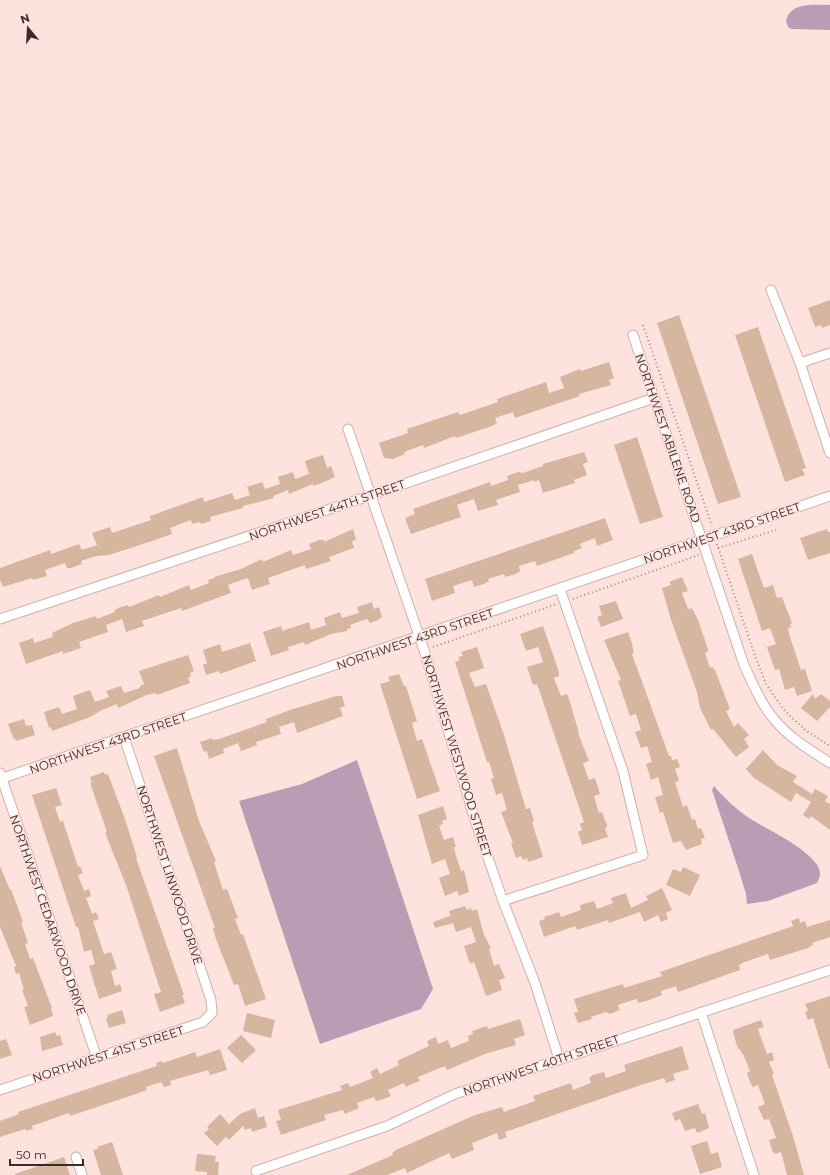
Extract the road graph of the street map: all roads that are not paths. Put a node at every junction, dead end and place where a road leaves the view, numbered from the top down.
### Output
1 (771, 290) dead end
2 (633, 335) dead end
3 (830, 353) edge
4 (800, 363) junction
5 (654, 398) junction
6 (348, 429) dead end
7 (830, 453) edge
8 (371, 495) junction
9 (830, 496) edge
10 (702, 539) junction
11 (560, 590) junction
12 (0, 619) edge
13 (419, 637) junction
14 (124, 737) junction
15 (830, 762) edge
16 (1, 777) edge
17 (503, 900) junction
18 (830, 970) edge
19 (701, 1012) junction
20 (212, 1013) joint
21 (97, 1058) junction
22 (559, 1059) junction
23 (0, 1090) edge
24 (76, 1156) dead end
25 (256, 1171) dead end
26 (82, 1175) edge
27 (754, 1175) edge

1 - 4 street
2 - 5 street, NORTHWEST ABILENE ROAD
3 - 4 street
4 - 7 street
5 - 8 street, NORTHWEST 44TH STREET
5 - 10 street, NORTHWEST ABILENE ROAD
6 - 8 street, NORTHWEST WESTWOOD STREET
8 - 12 street, NORTHWEST 44TH STREET
8 - 13 street, NORTHWEST WESTWOOD STREET
9 - 10 street, NORTHWEST 43RD STREET
10 - 11 street, NORTHWEST 43RD STREET
10 - 15 street, NORTHWEST ABILENE ROAD
11 - 13 street, NORTHWEST 43RD STREET
11 - 17 street
13 - 14 street, NORTHWEST 43RD STREET
13 - 17 street, NORTHWEST WESTWOOD STREET
14 - 16 street, NORTHWEST 43RD STREET
14 - 20 street, NORTHWEST LINWOOD DRIVE
16 - 21 street, NORTHWEST CEDARWOOD DRIVE
17 - 22 street, NORTHWEST WESTWOOD STREET
18 - 19 street, NORTHWEST 40TH STREET
19 - 22 street, NORTHWEST 40TH STREET
19 - 27 street
20 - 21 street, NORTHWEST 41ST STREET
21 - 23 street, NORTHWEST 41ST STREET
22 - 25 street, NORTHWEST 40TH STREET
24 - 26 street

